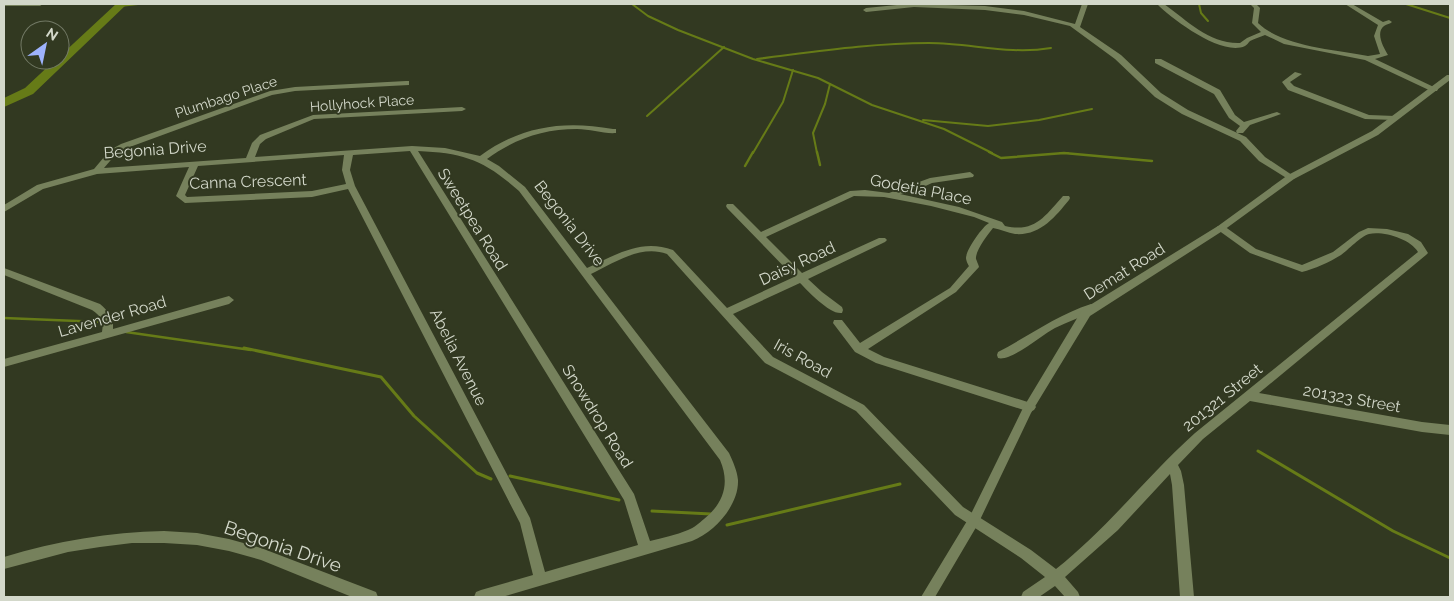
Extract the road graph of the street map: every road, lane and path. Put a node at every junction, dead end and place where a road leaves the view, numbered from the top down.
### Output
1 (4, 4) edge
2 (40, 4) edge
3 (1086, 4) edge
4 (1160, 4) edge
5 (1254, 4) edge
6 (1348, 4) edge
7 (866, 10) dead end
8 (1077, 26) junction
9 (1265, 33) junction
10 (1367, 58) junction
11 (1158, 61) dead end
12 (1298, 74) dead end
13 (1450, 77) edge
14 (406, 83) dead end
15 (1434, 89) junction
16 (462, 109) dead end
17 (1277, 114) dead end
18 (1395, 118) junction
19 (1243, 125) junction
20 (613, 131) dead end
21 (1236, 135) junction
22 (412, 148) junction
23 (349, 153) junction
24 (250, 159) junction
25 (481, 159) junction
26 (194, 165) junction
27 (97, 171) junction
28 (970, 175) dead end
29 (1291, 177) junction
30 (351, 186) junction
31 (882, 193) junction
32 (1066, 198) dead end
33 (730, 206) dead end
34 (4, 209) edge
35 (999, 224) junction
36 (1222, 228) junction
37 (761, 236) junction
38 (882, 240) dead end
39 (4, 271) edge
40 (586, 272) junction
41 (801, 277) junction
42 (229, 300) dead end
43 (509, 306) joint
44 (1092, 308) junction
45 (838, 310) dead end
46 (726, 313) junction
47 (838, 323) dead end
48 (107, 334) junction
49 (859, 349) junction
50 (1002, 355) dead end
51 (4, 363) edge
52 (1249, 396) junction
53 (1030, 407) junction
54 (1450, 430) edge
55 (1170, 464) junction
56 (974, 520) junction
57 (646, 549) junction
58 (4, 563) edge
59 (1056, 577) junction
60 (540, 578) junction
61 (371, 597) edge
62 (481, 597) edge
63 (928, 597) edge
64 (1028, 597) edge
65 (1073, 597) edge
66 (1187, 597) edge

1 - 2 street
3 - 8 street
4 - 9 street
5 - 9 street
6 - 10 street
7 - 8 street
8 - 21 street
9 - 10 street
10 - 15 street
11 - 19 street
12 - 18 street
13 - 15 street, Demat Road
14 - 27 street, Plumbago Place
15 - 18 street, Demat Road
16 - 24 street, Hollyhock Place
17 - 19 street
18 - 29 street, Demat Road
19 - 21 street
20 - 25 street
21 - 29 street
22 - 23 street, Begonia Drive
22 - 25 street, Begonia Drive
22 - 43 street, Sweetpea Road
23 - 24 street, Begonia Drive
23 - 30 street, Abelia Avenue
24 - 26 street, Begonia Drive
25 - 40 street, Begonia Drive
26 - 27 street, Begonia Drive
26 - 30 street, Canna Crescent
27 - 34 street, Begonia Drive
28 - 31 street
29 - 36 street, Demat Road
30 - 60 street, Abelia Avenue
31 - 35 street, Godetia Place
31 - 37 street, Godetia Place
32 - 35 street, Godetia Place
33 - 37 street
35 - 49 street
36 - 44 street, Demat Road
36 - 52 street, 201321 Street
37 - 41 street
38 - 41 street, Daisy Road
39 - 48 street
40 - 46 street, Iris Road
40 - 57 street, Begonia Drive
41 - 45 street
41 - 46 street, Daisy Road
42 - 48 street, Lavender Road
43 - 57 street, Snowdrop Road
44 - 50 street
44 - 53 street, Demat Road
46 - 56 street, Iris Road
47 - 49 street
48 - 51 street, Lavender Road
49 - 53 street
52 - 54 street, 201323 Street
52 - 55 street, 201321 Street
53 - 56 street, Demat Road
55 - 59 street, 201321 Street
55 - 66 street
56 - 59 street, Iris Road
56 - 63 street, Demat Road
57 - 60 street, Begonia Drive
58 - 61 street, Begonia Drive
59 - 64 street, 201321 Street
59 - 65 street, Iris Road
60 - 62 street, Begonia Drive

